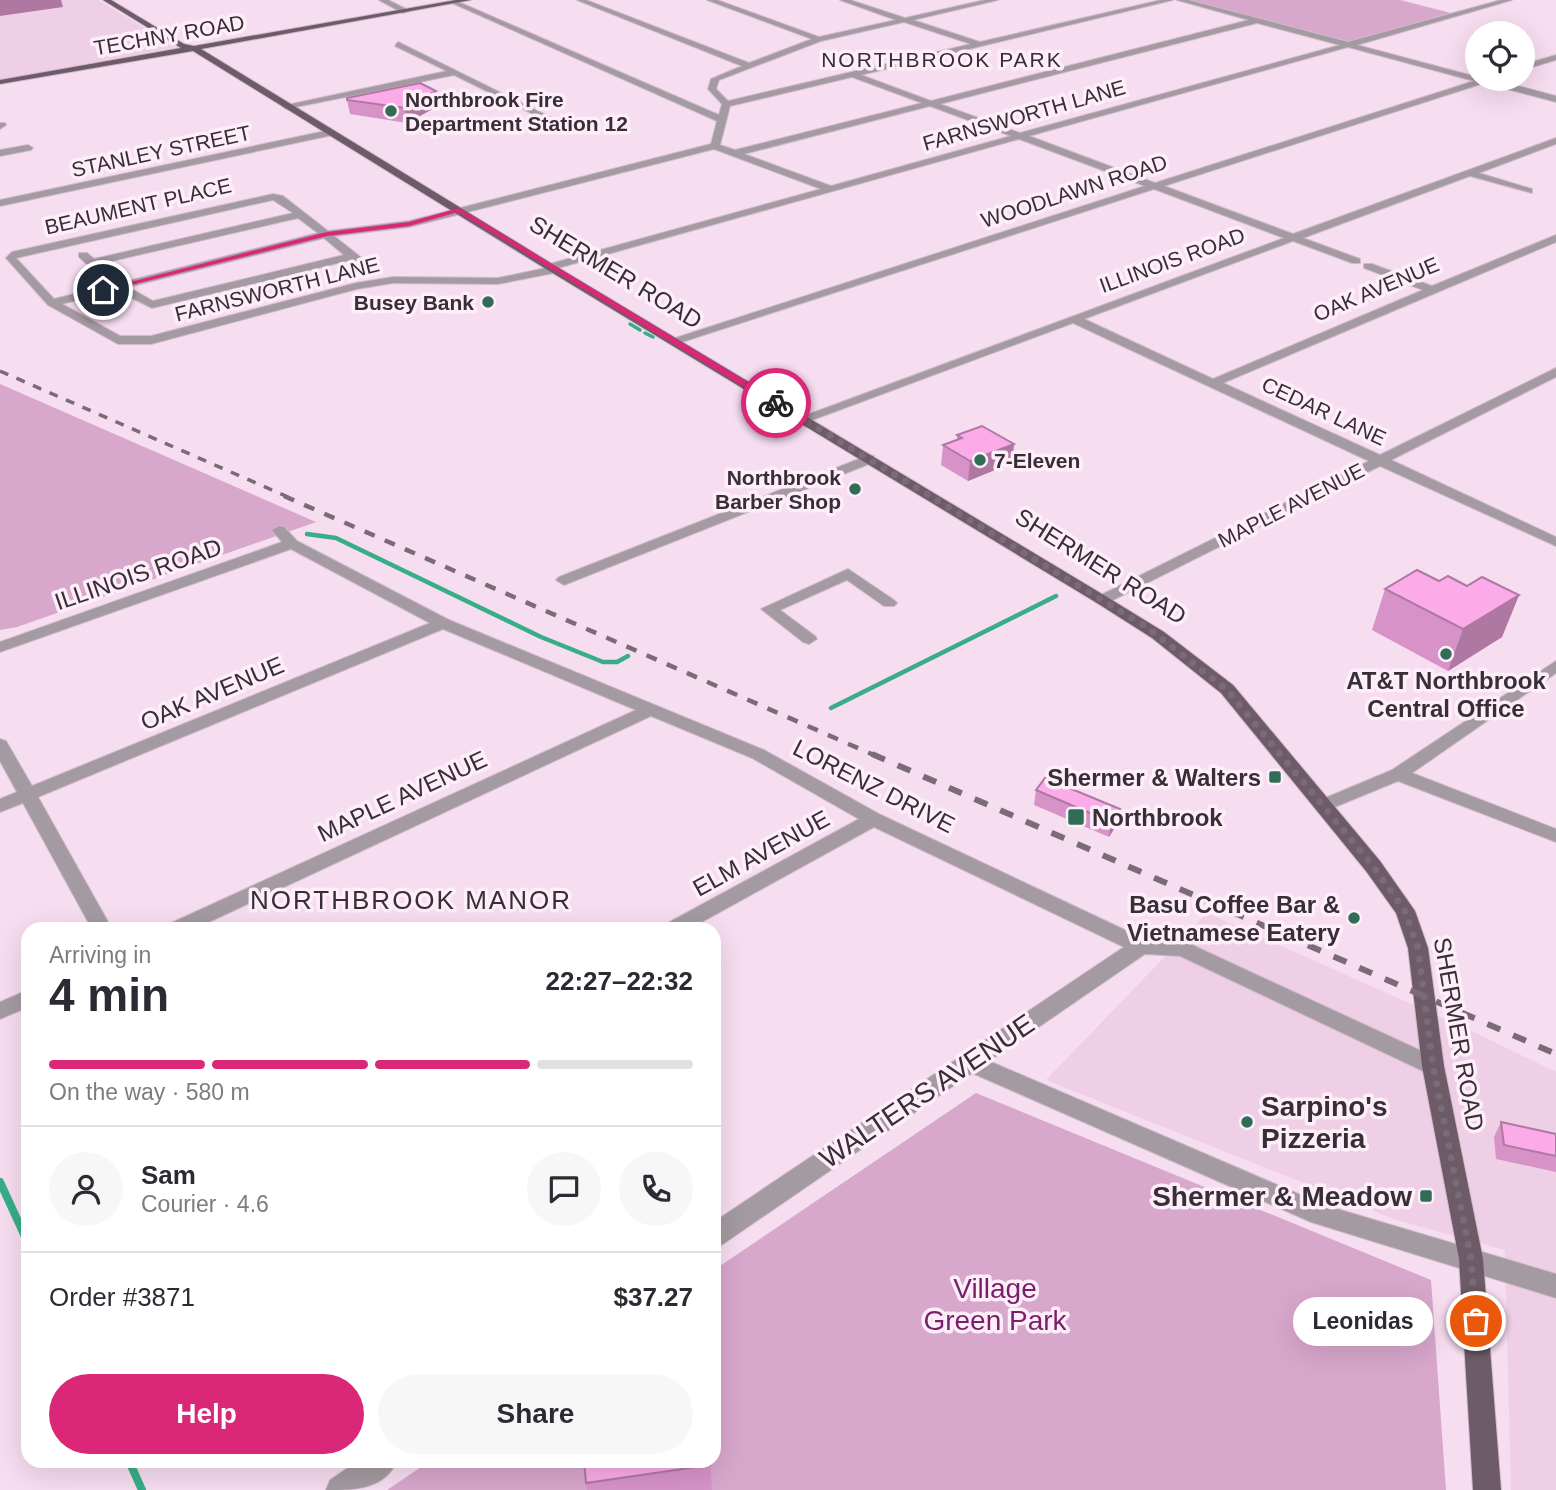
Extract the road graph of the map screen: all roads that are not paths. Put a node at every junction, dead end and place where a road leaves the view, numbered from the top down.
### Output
1 (106, 0) edge
2 (121, 0) edge
3 (382, 0) edge
4 (468, 0) edge
5 (580, 0) edge
6 (710, 0) edge
7 (843, 0) edge
8 (995, 0) edge
9 (1170, 0) edge
10 (1180, 0) edge
11 (1474, 0) edge
12 (1509, 0) edge
13 (454, 2) junction
14 (1494, 5) junction
15 (406, 11) junction
16 (903, 19) junction
17 (1255, 21) junction
18 (819, 39) junction
19 (398, 44) dead end
20 (978, 44) junction
21 (1350, 45) junction
22 (194, 48) junction
23 (1556, 57) edge
24 (1535, 64) edge
25 (747, 65) junction
26 (456, 72) junction
27 (852, 74) junction
28 (1465, 75) edge
29 (0, 82) edge
30 (1465, 85) edge
31 (1524, 91) edge
32 (1556, 100) edge
33 (726, 104) junction
34 (930, 104) junction
35 (286, 106) junction
36 (722, 120) junction
37 (560, 124) dead end
38 (330, 133) junction
39 (1019, 137) junction
40 (1556, 141) edge
41 (715, 146) junction
42 (28, 148) dead end
43 (0, 153) edge
44 (735, 153) junction
45 (1471, 173) junction
46 (1152, 186) junction
47 (831, 189) junction
48 (1529, 191) dead end
49 (0, 203) edge
50 (459, 210) junction
51 (301, 214) junction
52 (327, 234) junction
53 (1293, 238) junction
54 (1556, 238) edge
55 (1356, 261) dead end
56 (1368, 266) dead end
57 (552, 269) junction
58 (117, 286) junction
59 (1432, 290) junction
60 (52, 303) junction
61 (1074, 319) junction
62 (673, 341) junction
63 (1556, 372) edge
64 (1213, 383) junction
65 (802, 419) junction
66 (869, 459) junction
67 (1380, 460) junction
68 (279, 530) dead end
69 (1556, 542) edge
70 (292, 544) junction
71 (564, 580) dead end
72 (1101, 600) junction
73 (889, 603) dead end
74 (443, 623) junction
75 (809, 639) dead end
76 (0, 647) edge
77 (1556, 666) edge
78 (650, 710) junction
79 (0, 744) edge
80 (1398, 774) junction
81 (28, 796) junction
82 (1324, 805) junction
83 (0, 806) edge
84 (873, 819) junction
85 (1556, 836) edge
86 (98, 922) edge
87 (191, 922) edge
88 (686, 922) edge
89 (1141, 946) junction
90 (21, 1001) edge
91 (0, 1011) edge
92 (970, 1062) junction
93 (1433, 1066) junction
94 (721, 1231) edge
95 (1471, 1259) junction
96 (1556, 1286) edge
97 (373, 1468) edge
98 (340, 1490) edge
99 (1487, 1490) edge

1 - 22 main road, SHERMER ROAD
2 - 22 main road, SHERMER ROAD
3 - 15 street
4 - 13 main road, TECHNY ROAD
5 - 25 street
6 - 18 street
7 - 16 street
8 - 16 street
9 - 20 street
10 - 17 street
11 - 14 street
12 - 14 street, FARNSWORTH LANE
13 - 15 main road, TECHNY ROAD
13 - 36 street
14 - 21 street, FARNSWORTH LANE
15 - 22 main road, TECHNY ROAD
16 - 18 street
16 - 20 street
17 - 21 street
17 - 34 street
18 - 25 street
19 - 26 street
20 - 27 street
21 - 28 street
21 - 39 street, FARNSWORTH LANE
22 - 29 main road, TECHNY ROAD
22 - 35 main road, SHERMER ROAD
23 - 24 street
25 - 33 street
26 - 35 street
26 - 37 street
27 - 33 street
27 - 34 street
30 - 46 street, WOODLAWN ROAD
31 - 32 street
33 - 36 street
34 - 39 street
34 - 44 street
35 - 38 main road, SHERMER ROAD
36 - 41 street
38 - 49 street, STANLEY STREET
38 - 50 main road, SHERMER ROAD
39 - 46 street
39 - 47 street, FARNSWORTH LANE
40 - 45 street, ILLINOIS ROAD
41 - 44 street
41 - 50 street
42 - 43 street
44 - 47 street
45 - 48 street
45 - 53 street, ILLINOIS ROAD
46 - 53 street
46 - 62 street, WOODLAWN ROAD
47 - 57 street, FARNSWORTH LANE
50 - 52 street
50 - 57 main road, SHERMER ROAD
51 - 52 street
51 - 58 street
51 - 60 street, BEAUMENT PLACE
52 - 58 street
52 - 58 street
53 - 55 street
53 - 61 street, ILLINOIS ROAD
54 - 59 street, OAK AVENUE
56 - 59 street
57 - 60 street, FARNSWORTH LANE
57 - 62 main road, SHERMER ROAD
58 - 60 street
59 - 64 street, OAK AVENUE
61 - 64 street, CEDAR LANE
61 - 65 street, ILLINOIS ROAD
62 - 65 main road, SHERMER ROAD
63 - 67 street, MAPLE AVENUE
64 - 67 street, CEDAR LANE
65 - 66 main road, SHERMER ROAD
66 - 71 street
66 - 72 main road, SHERMER ROAD
67 - 69 street, CEDAR LANE
67 - 72 street, MAPLE AVENUE
68 - 70 street, LORENZ DRIVE
70 - 74 street, LORENZ DRIVE
70 - 76 street, ILLINOIS ROAD
72 - 82 main road, SHERMER ROAD
73 - 75 street
74 - 78 street, LORENZ DRIVE
74 - 81 street, OAK AVENUE
77 - 80 street
78 - 84 street, LORENZ DRIVE
78 - 87 street, MAPLE AVENUE
79 - 81 street
80 - 82 street
80 - 85 street
81 - 83 street, OAK AVENUE
81 - 86 street
82 - 93 main road, SHERMER ROAD
84 - 88 street, ELM AVENUE
84 - 89 street, LORENZ DRIVE
89 - 92 street, WALTERS AVENUE
89 - 93 street, LORENZ DRIVE
90 - 91 street
92 - 94 street, WALTERS AVENUE
92 - 95 street
93 - 95 main road, SHERMER ROAD
95 - 96 street
95 - 99 main road, SHERMER ROAD
97 - 98 street

